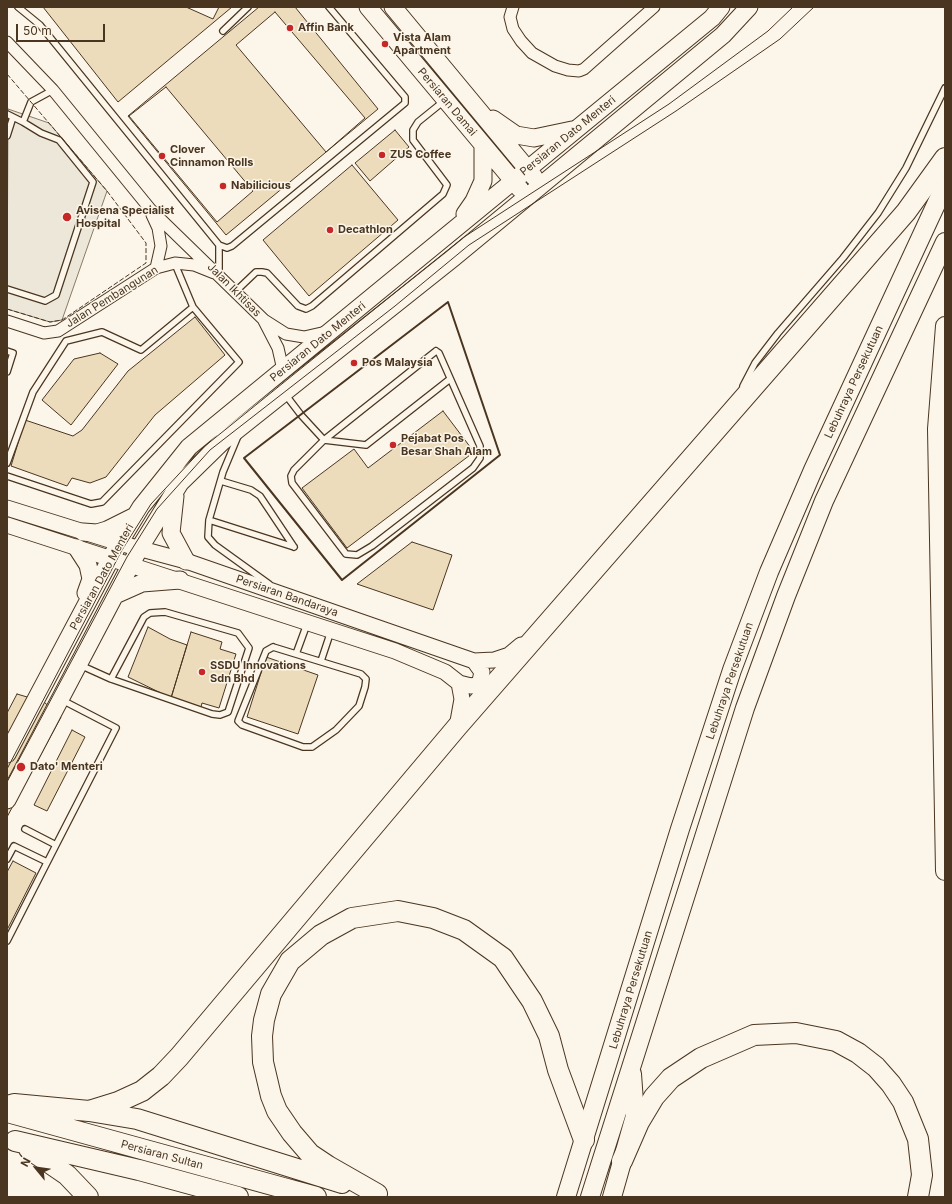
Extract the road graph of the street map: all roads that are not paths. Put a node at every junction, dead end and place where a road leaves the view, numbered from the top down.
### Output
1 (18, 7) edge
2 (248, 7) edge
3 (330, 7) edge
4 (368, 7) edge
5 (393, 7) edge
6 (513, 7) edge
7 (654, 7) edge
8 (721, 7) edge
9 (749, 7) edge
10 (223, 31) dead end
11 (7, 42) edge
12 (945, 88) edge
13 (52, 90) junction
14 (446, 100) junction
15 (472, 104) junction
16 (10, 116) edge
17 (23, 122) junction
18 (577, 129) junction
19 (7, 136) edge
20 (483, 145) junction
21 (945, 158) edge
22 (527, 169) junction
23 (513, 180) junction
24 (541, 185) junction
25 (945, 185) edge
26 (527, 197) junction
27 (151, 210) junction
28 (454, 228) junction
29 (945, 242) edge
30 (219, 245) junction
31 (175, 263) junction
32 (156, 268) junction
33 (218, 274) junction
34 (7, 289) edge
35 (235, 292) junction
36 (193, 307) junction
37 (264, 320) junction
38 (7, 321) edge
39 (945, 326) edge
40 (332, 331) junction
41 (7, 351) edge
42 (283, 370) junction
43 (7, 372) edge
44 (450, 379) junction
45 (284, 393) junction
46 (725, 422) junction
47 (242, 427) junction
48 (324, 440) junction
49 (7, 463) edge
50 (7, 476) edge
51 (221, 481) junction
52 (176, 490) junction
53 (7, 508) edge
54 (136, 515) junction
55 (209, 520) junction
56 (7, 525) edge
57 (83, 532) junction
58 (119, 543) junction
59 (77, 548) junction
60 (139, 549) junction
61 (110, 559) junction
62 (186, 561) junction
63 (130, 566) junction
64 (180, 580) junction
65 (115, 595) junction
66 (285, 595) junction
67 (554, 615) junction
68 (307, 622) junction
69 (76, 624) junction
70 (332, 630) junction
71 (296, 654) junction
72 (321, 661) junction
73 (474, 661) junction
74 (78, 664) junction
75 (111, 679) junction
76 (459, 683) junction
77 (60, 699) junction
78 (457, 727) junction
79 (7, 754) edge
80 (7, 800) edge
81 (25, 829) dead end
82 (56, 845) junction
83 (7, 859) edge
84 (47, 862) junction
85 (945, 871) edge
86 (7, 941) edge
87 (631, 1064) junction
88 (7, 1106) edge
89 (89, 1111) junction
90 (7, 1112) edge
91 (11, 1140) edge
92 (584, 1140) junction
93 (622, 1161) junction
94 (139, 1170) junction
95 (383, 1195) edge
96 (88, 1197) edge
97 (195, 1197) edge
98 (238, 1197) edge
99 (316, 1197) edge
100 (566, 1197) edge
101 (590, 1197) edge
102 (612, 1197) edge
103 (918, 1197) edge

1 - 30 lane
2 - 10 lane
3 - 30 lane
4 - 14 main road, Persiaran Damai
5 - 15 main road, Persiaran Damai
6 - 7 street
8 - 18 main road, Persiaran Dato Menteri
9 - 24 main road, Persiaran Dato Menteri
11 - 13 street, Jalan Ikhtisas
12 - 46 lane
13 - 17 lane
13 - 27 street, Jalan Ikhtisas
14 - 20 main road, Persiaran Damai
14 - 35 lane
15 - 18 main road
15 - 22 main road, Persiaran Damai
16 - 17 lane
16 - 19 lane
17 - 34 lane
18 - 22 main road, Persiaran Dato Menteri
20 - 23 main road, Persiaran Damai
20 - 28 main road
21 - 46 highway
22 - 23 main road, Persiaran Dato Menteri
22 - 24 main road, Persiaran Damai
23 - 26 main road, Persiaran Damai
23 - 28 main road, Persiaran Dato Menteri
24 - 26 main road, Persiaran Dato Menteri
25 - 92 highway, Lebuhraya Persekutuan
26 - 45 main road, Persiaran Dato Menteri
27 - 32 street, Jalan Ikhtisas
27 - 33 street, Jalan Ikhtisas
28 - 40 main road, Persiaran Dato Menteri
29 - 87 highway, Lebuhraya Persekutuan
30 - 33 lane
31 - 32 street, Jalan Pembangunan
31 - 33 street, Jalan Pembangunan
31 - 36 lane
32 - 38 street, Jalan Pembangunan
33 - 35 street, Jalan Ikhtisas
35 - 37 street, Jalan Ikhtisas
36 - 49 lane
36 - 50 lane
37 - 40 street, Jalan Ikhtisas
37 - 42 street
39 - 85 highway
40 - 42 main road, Persiaran Dato Menteri
41 - 43 lane
42 - 54 main road, Persiaran Dato Menteri
44 - 48 lane
44 - 48 lane
44 - 48 lane
45 - 47 main road, Persiaran Dato Menteri
45 - 48 lane
46 - 67 highway
47 - 51 lane
47 - 52 main road, Persiaran Dato Menteri
51 - 55 lane
51 - 55 lane
52 - 60 main road, Persiaran Dato Menteri
52 - 62 main road
53 - 57 main road, Persiaran Bandaraya
54 - 57 main road
54 - 58 main road, Persiaran Dato Menteri
55 - 66 lane
56 - 59 main road, Persiaran Bandaraya
57 - 58 main road, Persiaran Bandaraya
58 - 60 main road, Persiaran Bandaraya
58 - 61 main road, Persiaran Dato Menteri
59 - 61 main road, Persiaran Bandaraya
59 - 69 main road
60 - 62 main road, Persiaran Bandaraya
60 - 63 main road, Persiaran Dato Menteri
61 - 63 main road, Persiaran Bandaraya
61 - 69 main road, Persiaran Dato Menteri
62 - 66 main road, Persiaran Bandaraya
63 - 64 main road, Persiaran Bandaraya
63 - 65 main road, Persiaran Dato Menteri
64 - 65 main road
64 - 68 main road, Persiaran Bandaraya
65 - 74 main road, Persiaran Dato Menteri
66 - 73 main road, Persiaran Bandaraya
67 - 73 main road, Persiaran Bandaraya
67 - 78 highway
68 - 70 main road, Persiaran Bandaraya
68 - 71 lane
69 - 79 main road, Persiaran Dato Menteri
70 - 72 lane
70 - 76 main road, Persiaran Bandaraya
71 - 72 lane
71 - 72 lane
73 - 76 main road
74 - 75 lane
74 - 77 main road, Persiaran Dato Menteri
75 - 75 lane
76 - 78 main road
77 - 80 main road, Persiaran Dato Menteri
77 - 82 lane
78 - 89 highway
81 - 82 lane
82 - 84 lane
83 - 84 lane
84 - 86 lane
87 - 93 highway
87 - 101 highway, Lebuhraya Persekutuan
88 - 89 highway
89 - 95 highway
90 - 99 highway, Persiaran Sultan
91 - 94 highway, Persiaran Sultan
91 - 96 highway
92 - 95 highway
92 - 100 highway, Lebuhraya Persekutuan
93 - 102 highway
93 - 103 highway
94 - 97 highway
94 - 98 highway, Persiaran Sultan

